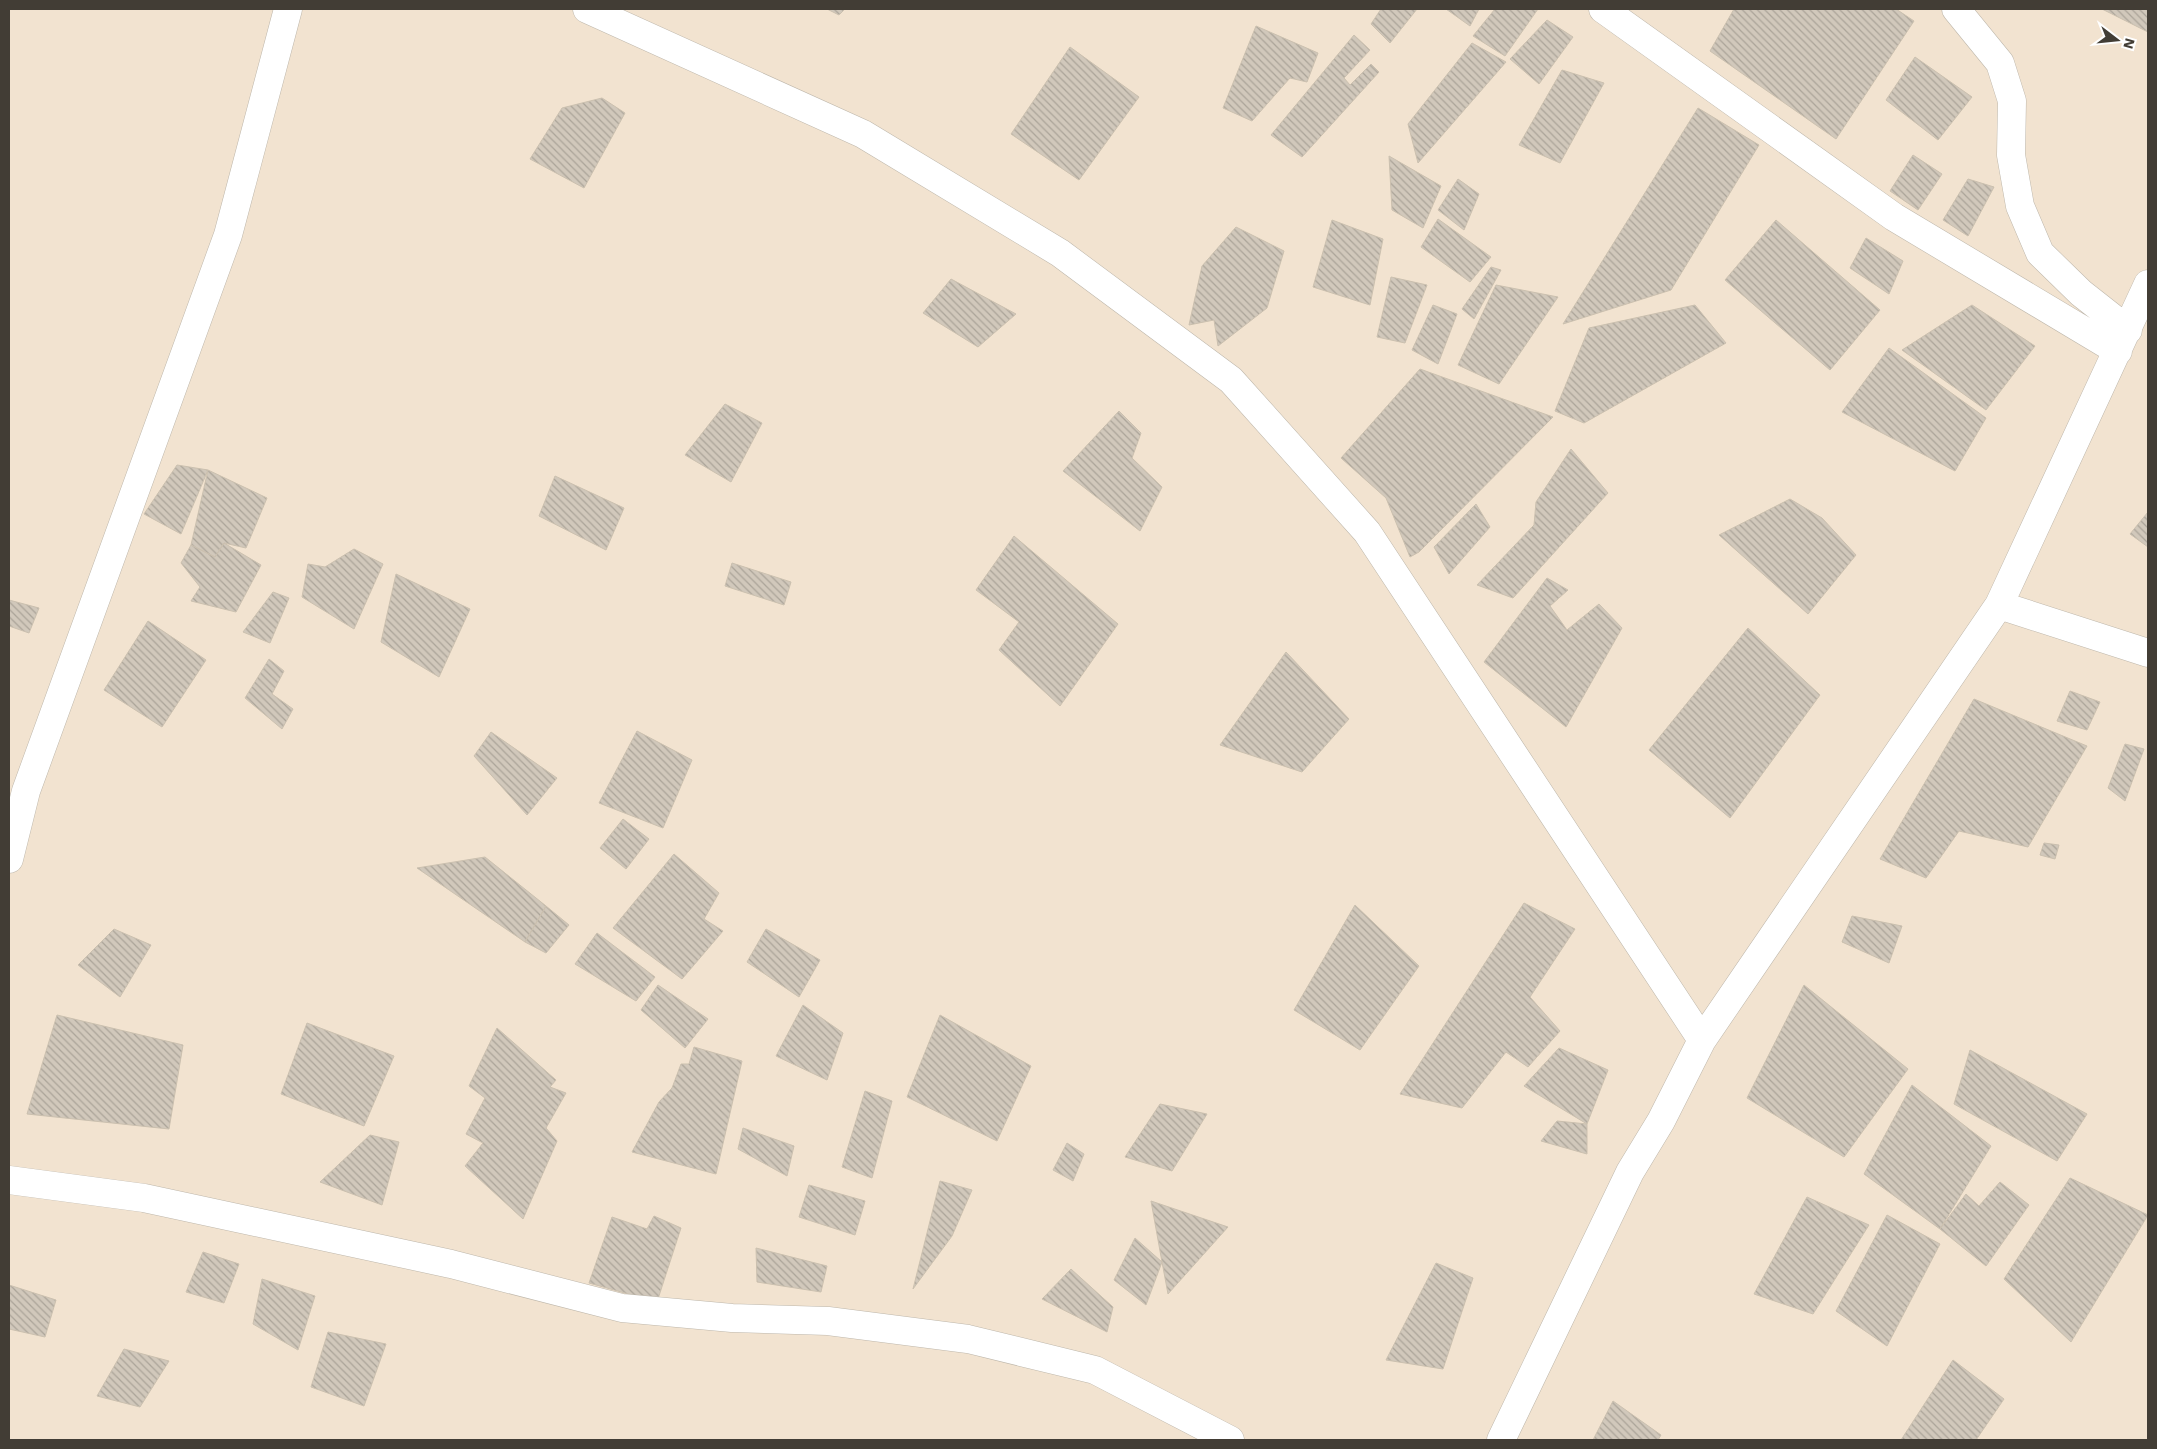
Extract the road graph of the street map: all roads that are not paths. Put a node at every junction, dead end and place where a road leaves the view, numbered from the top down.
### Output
1 (288, 9) edge
2 (587, 9) edge
3 (1603, 9) edge
4 (1956, 9) edge
5 (2148, 284) edge
6 (2123, 341) junction
7 (1999, 605) junction
8 (2148, 653) edge
9 (9, 859) edge
10 (1702, 1040) junction
11 (9, 1180) edge
12 (1230, 1440) edge
13 (1500, 1440) edge

1 - 9 street
2 - 10 street
3 - 6 street
4 - 6 street
5 - 6 street
6 - 7 street
7 - 8 street
7 - 10 street
10 - 13 street
11 - 12 street

